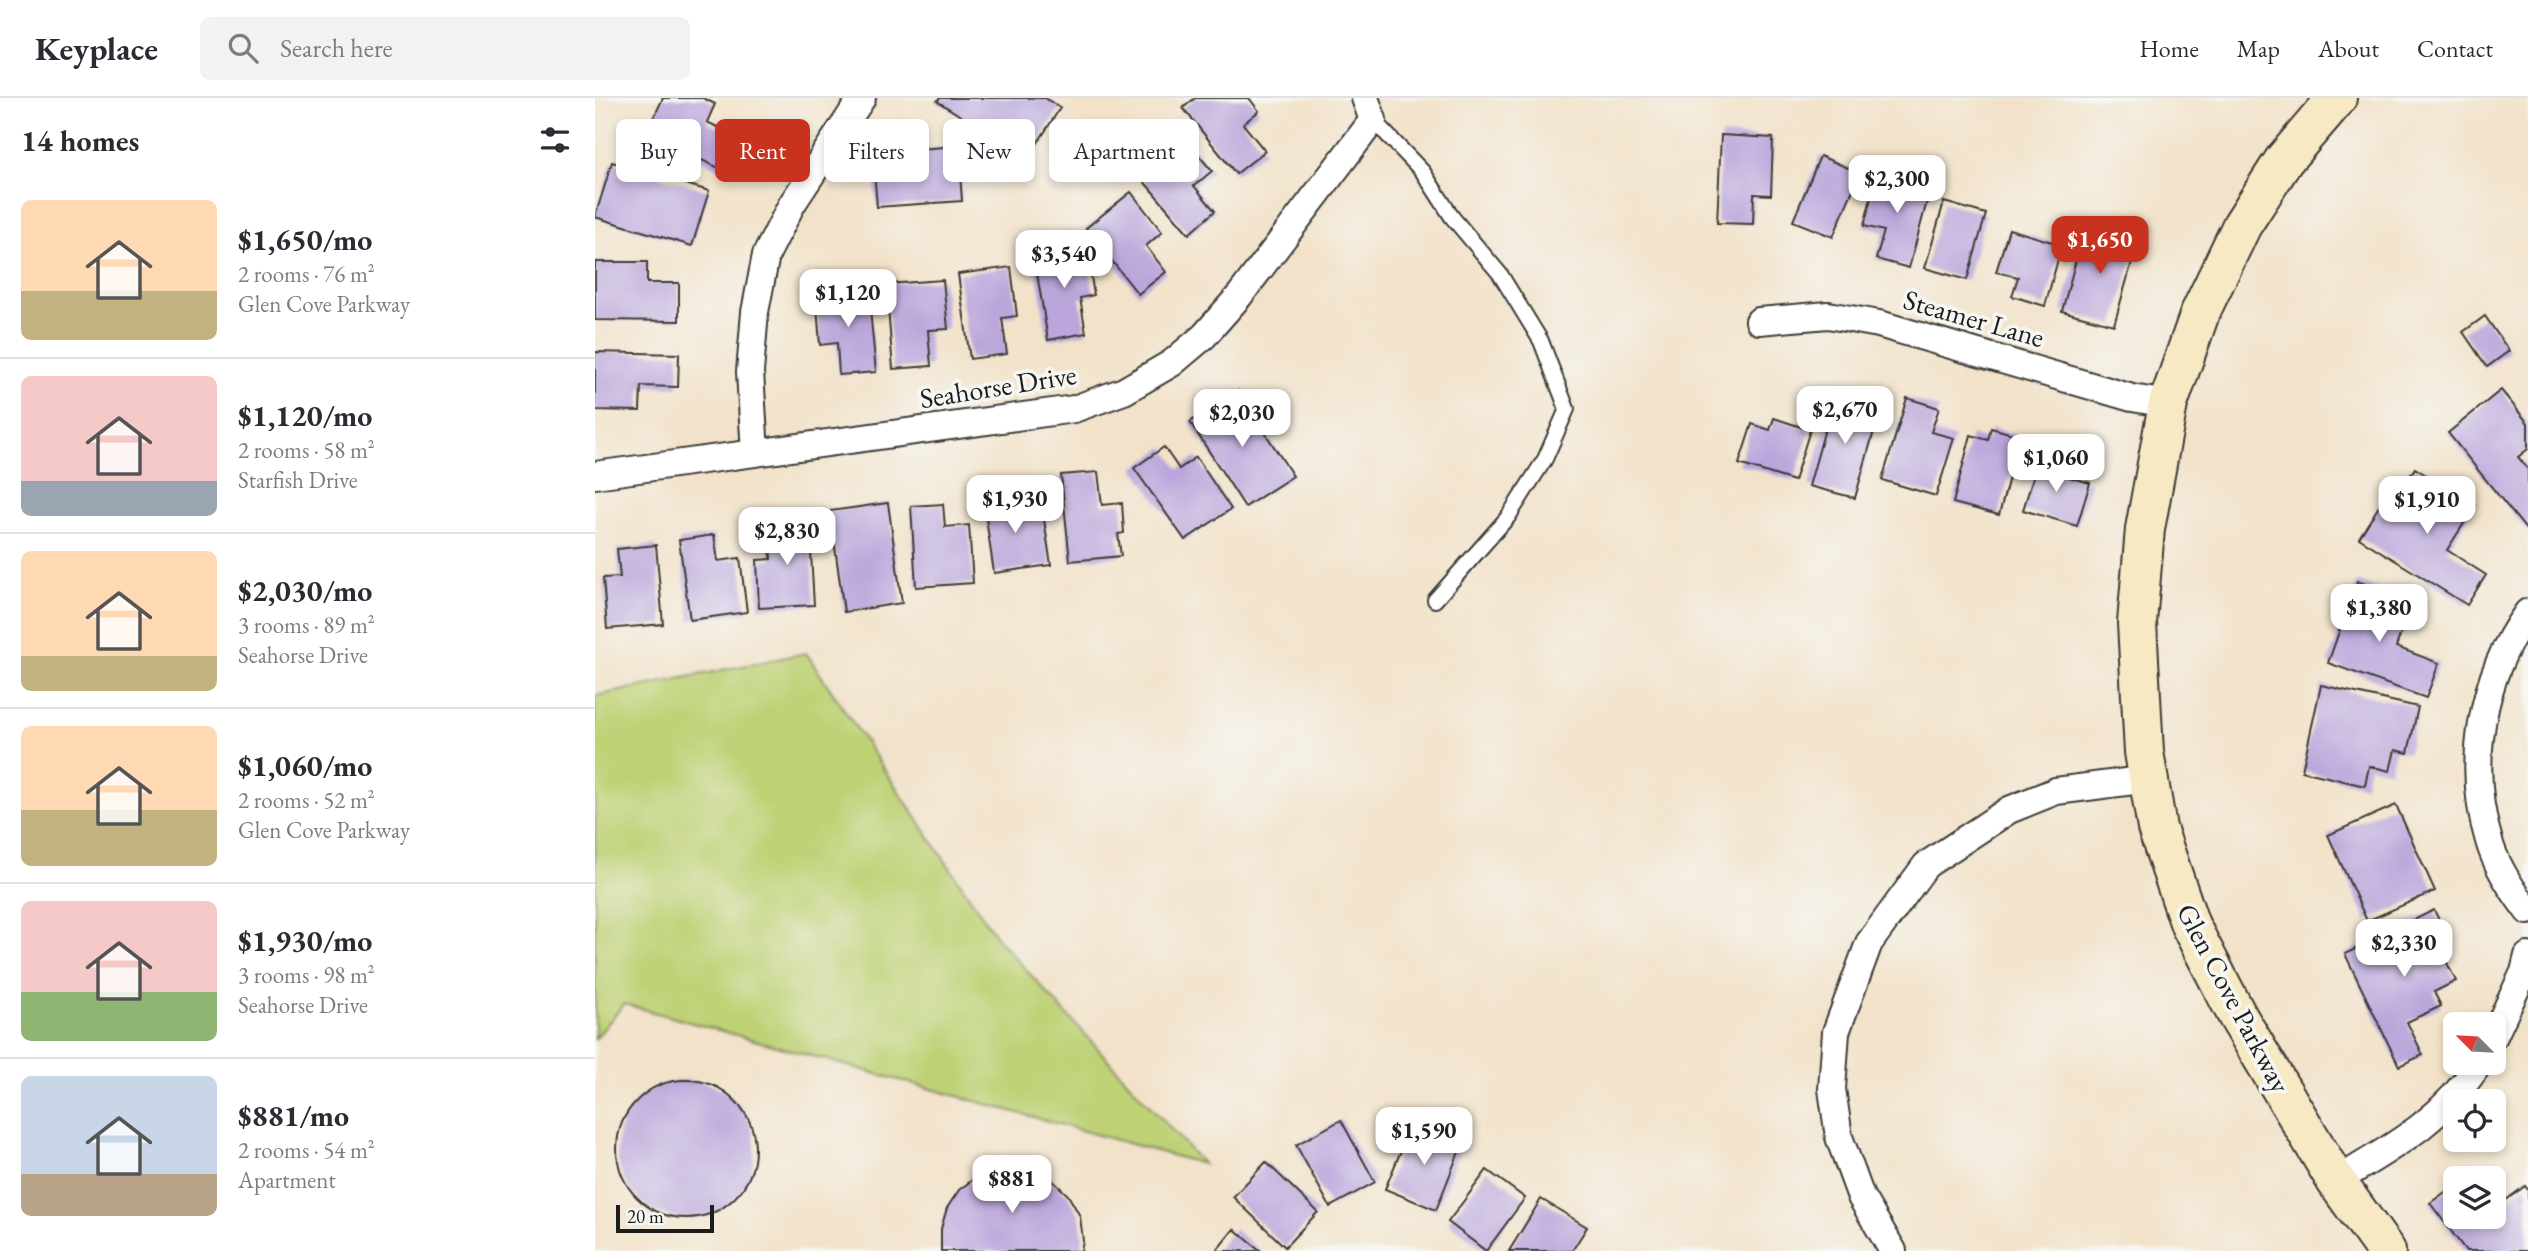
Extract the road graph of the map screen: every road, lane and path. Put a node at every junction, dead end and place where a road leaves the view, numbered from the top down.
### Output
1 (862, 98) edge
2 (2337, 98) edge
3 (1369, 109) edge
4 (1759, 321) dead end
5 (2168, 404) junction
6 (755, 453) junction
7 (595, 475) edge
8 (1435, 600) dead end
9 (2528, 612) edge
10 (2149, 779) junction
11 (2528, 911) edge
12 (2528, 956) edge
13 (2505, 1012) edge
14 (2472, 1075) edge
15 (2336, 1181) junction
16 (1893, 1251) edge
17 (2386, 1251) edge

1 - 6 street
2 - 5 street, Glen Cove Parkway
3 - 6 street, Seahorse Drive
3 - 8 lane
4 - 5 street, Steamer Lane
5 - 10 street, Glen Cove Parkway
6 - 7 street, Seahorse Drive
9 - 11 street
10 - 15 street, Glen Cove Parkway
10 - 16 street
12 - 13 street
14 - 15 street
15 - 17 street, Glen Cove Parkway

